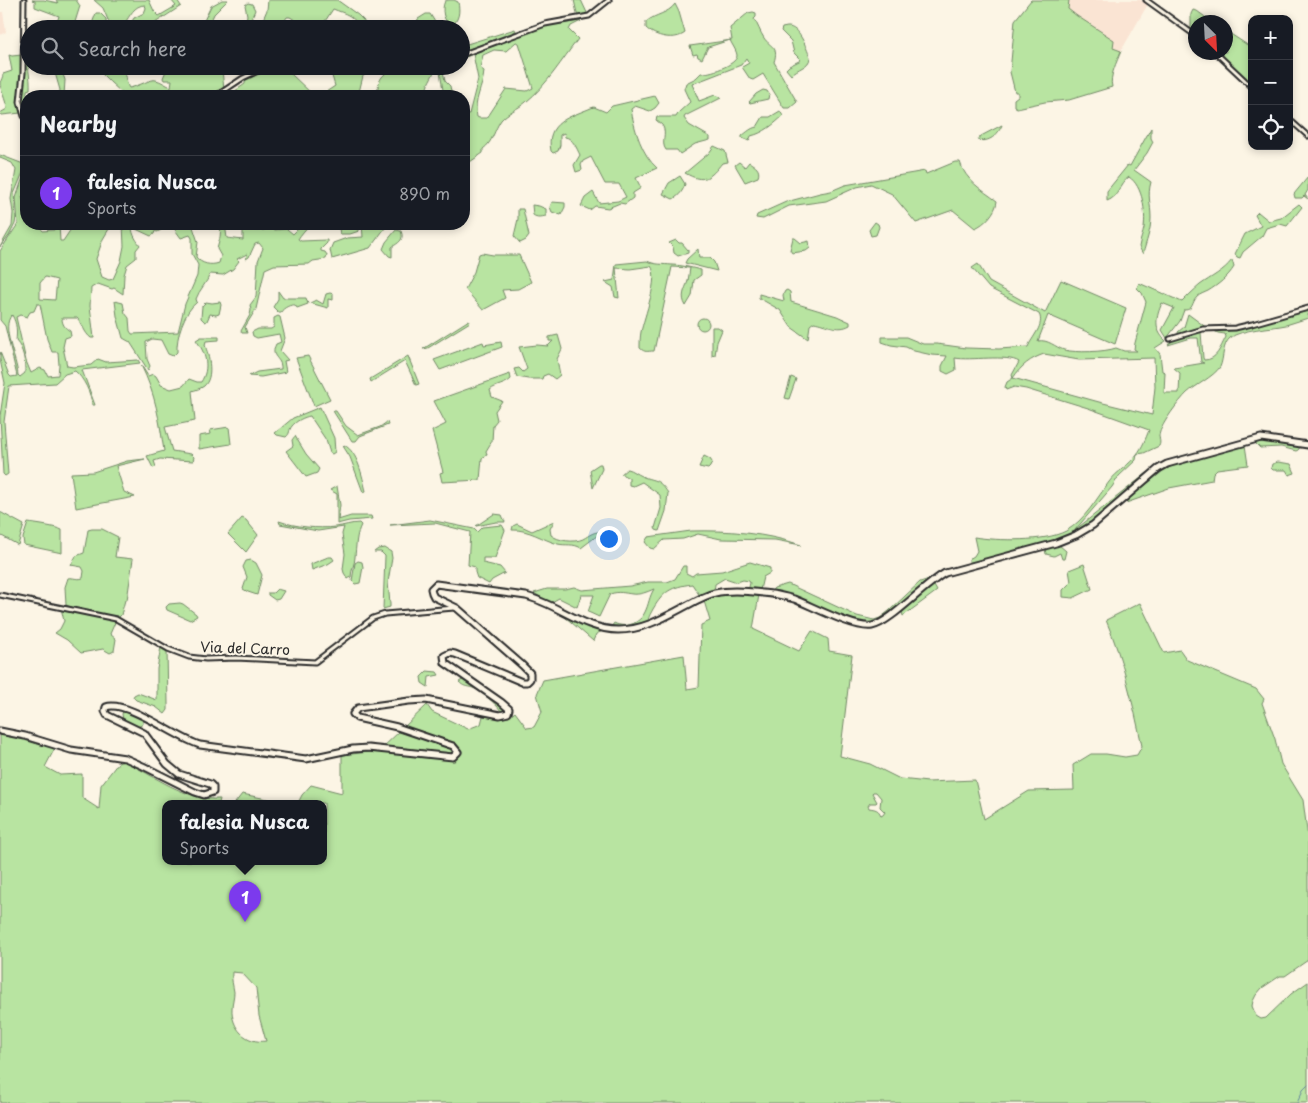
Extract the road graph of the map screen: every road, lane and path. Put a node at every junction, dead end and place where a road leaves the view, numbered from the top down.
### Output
1 (24, 0) edge
2 (609, 0) edge
3 (1146, 0) edge
4 (24, 20) edge
5 (1188, 29) edge
6 (470, 52) edge
7 (1224, 60) edge
8 (23, 75) edge
9 (249, 75) edge
10 (1248, 82) edge
11 (21, 90) edge
12 (225, 90) edge
13 (1293, 123) edge
14 (1308, 136) edge
15 (1308, 308) edge
16 (1170, 339) dead end
17 (1308, 445) edge
18 (0, 595) edge
19 (457, 608) junction
20 (0, 731) edge

1 - 4 street
2 - 6 street
3 - 5 street
7 - 10 street
8 - 11 street
9 - 12 street
13 - 14 street
15 - 16 street
17 - 19 main road
18 - 19 street, Via del Carro
19 - 20 main road

